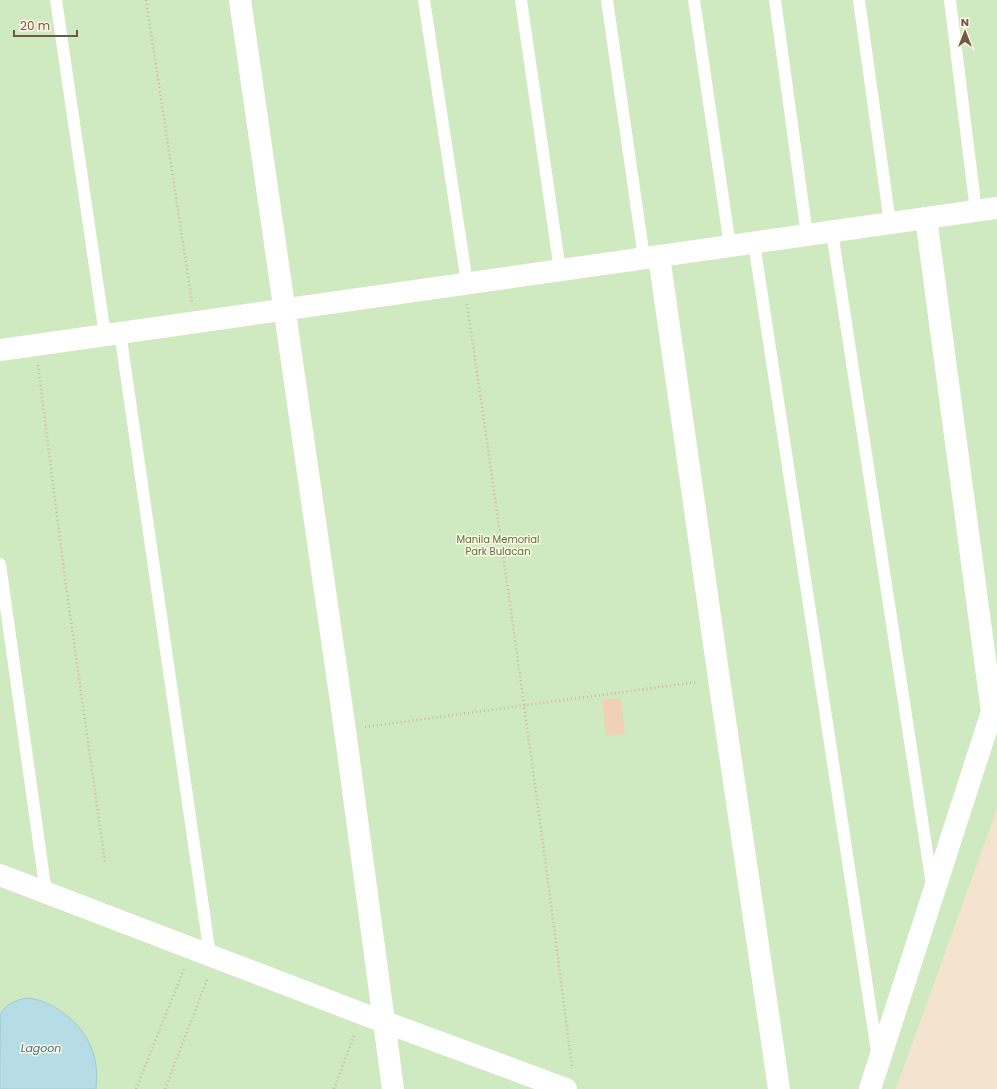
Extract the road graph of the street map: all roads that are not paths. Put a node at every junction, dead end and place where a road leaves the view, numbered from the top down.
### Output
1 (56, 0) edge
2 (240, 0) edge
3 (424, 0) edge
4 (520, 0) edge
5 (607, 0) edge
6 (694, 0) edge
7 (775, 0) edge
8 (859, 0) edge
9 (950, 0) edge
10 (987, 210) edge
11 (926, 218) junction
12 (890, 223) junction
13 (832, 232) junction
14 (807, 235) junction
15 (754, 243) junction
16 (730, 246) junction
17 (651, 257) junction
18 (560, 270) junction
19 (465, 284) junction
20 (285, 310) junction
21 (112, 334) junction
22 (0, 350) edge
23 (0, 564) edge
24 (0, 875) edge
25 (46, 892) junction
26 (933, 892) junction
27 (205, 954) junction
28 (385, 1022) junction
29 (879, 1059) junction
30 (569, 1081) edge
31 (393, 1089) edge
32 (779, 1089) edge
33 (870, 1089) edge

1 - 21 lane
2 - 20 street
3 - 19 lane
4 - 18 lane
5 - 17 lane
6 - 16 lane
7 - 14 lane
8 - 12 lane
9 - 10 lane
10 - 11 street
11 - 12 street
11 - 26 street
12 - 13 street
13 - 14 street
13 - 26 lane
14 - 15 street
15 - 16 street
15 - 29 lane
16 - 17 street
17 - 18 street
17 - 32 street
18 - 19 street
19 - 20 street
20 - 21 street
20 - 28 street
21 - 22 street
21 - 27 lane
23 - 25 lane
24 - 25 street
25 - 27 street
26 - 29 street
27 - 28 street
28 - 30 street
28 - 31 street
29 - 33 street

